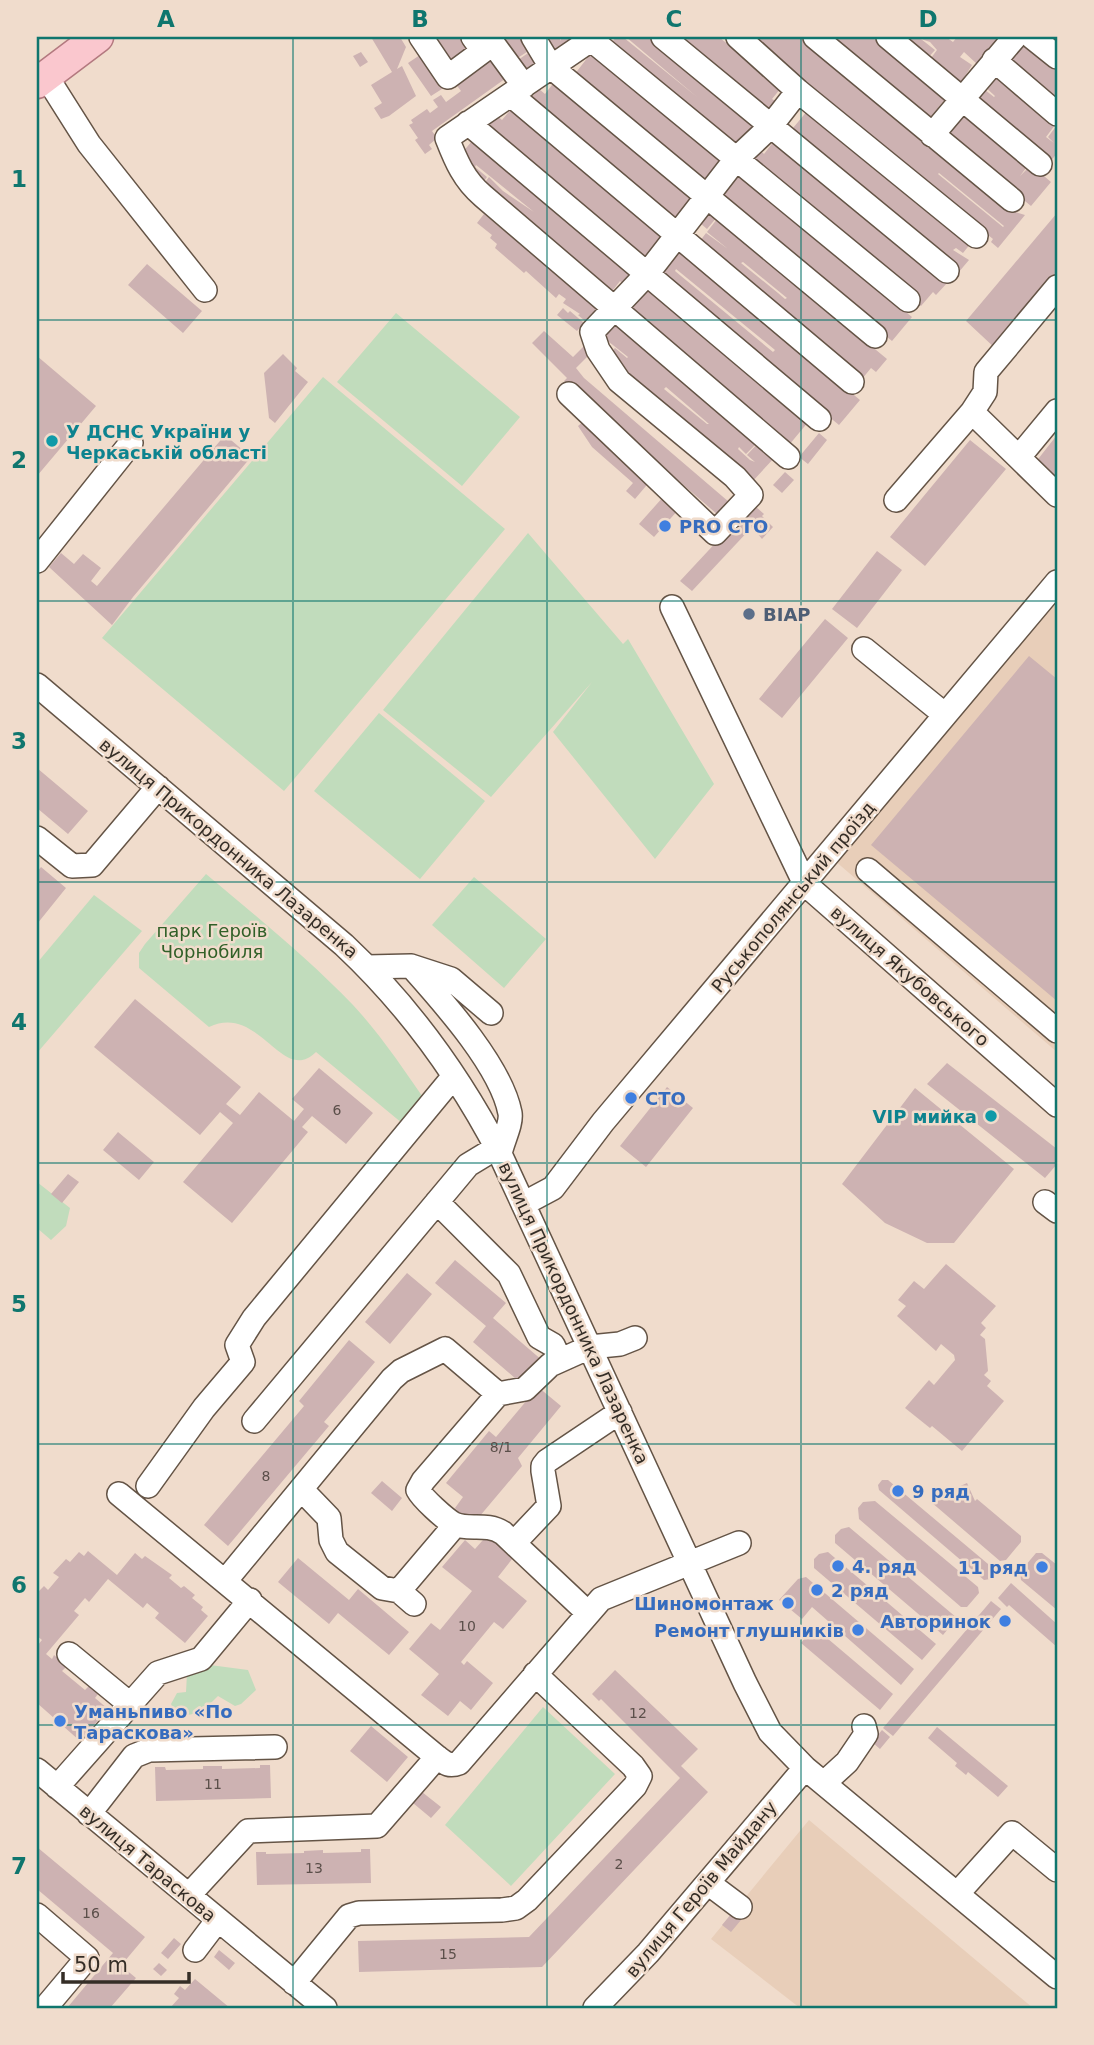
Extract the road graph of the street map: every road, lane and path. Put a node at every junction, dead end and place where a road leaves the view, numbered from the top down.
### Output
1 (98, 37) edge
2 (421, 37) edge
3 (533, 37) edge
4 (663, 37) edge
5 (738, 37) edge
6 (815, 37) edge
7 (888, 37) edge
8 (1015, 37) edge
9 (1032, 37) edge
10 (591, 38) edge
11 (478, 44) edge
12 (1057, 57) edge
13 (994, 60) junction
14 (551, 67) junction
15 (41, 80) edge
16 (517, 90) junction
17 (798, 91) junction
18 (961, 98) junction
19 (1057, 114) edge
20 (468, 123) junction
21 (770, 127) junction
22 (932, 135) junction
23 (736, 159) junction
24 (1040, 164) dead end
25 (707, 196) junction
26 (1012, 200) dead end
27 (677, 235) junction
28 (976, 236) dead end
29 (947, 271) dead end
30 (647, 274) junction
31 (1057, 287) edge
32 (205, 290) dead end
33 (908, 300) dead end
34 (614, 310) junction
35 (875, 336) dead end
36 (852, 382) dead end
37 (569, 394) dead end
38 (1057, 411) edge
39 (972, 412) junction
40 (819, 419) dead end
41 (131, 443) dead end
42 (788, 457) dead end
43 (1019, 457) junction
44 (1057, 495) edge
45 (896, 500) dead end
46 (37, 561) edge
47 (1057, 582) edge
48 (672, 607) dead end
49 (864, 649) dead end
50 (37, 685) edge
51 (944, 714) junction
52 (158, 787) junction
53 (37, 838) edge
54 (868, 870) dead end
55 (805, 884) junction
56 (411, 966) junction
57 (367, 967) junction
58 (491, 1013) dead end
59 (1057, 1031) edge
60 (454, 1076) junction
61 (1057, 1105) edge
62 (498, 1151) junction
63 (437, 1202) junction
64 (523, 1204) junction
65 (635, 1338) dead end
66 (590, 1347) junction
67 (560, 1360) junction
68 (498, 1394) junction
69 (620, 1412) junction
70 (254, 1421) dead end
71 (148, 1486) dead end
72 (301, 1489) junction
73 (119, 1494) dead end
74 (455, 1525) junction
75 (514, 1543) junction
76 (739, 1543) dead end
77 (691, 1563) junction
78 (226, 1580) junction
79 (250, 1600) junction
80 (588, 1612) junction
81 (69, 1654) dead end
82 (535, 1674) junction
83 (131, 1705) junction
84 (864, 1726) dead end
85 (275, 1747) dead end
86 (437, 1757) junction
87 (805, 1768) junction
88 (37, 1770) edge
89 (824, 1783) junction
90 (57, 1787) junction
91 (89, 1814) junction
92 (1057, 1870) edge
93 (708, 1884) junction
94 (957, 1894) junction
95 (188, 1895) junction
96 (740, 1907) dead end
97 (37, 1915) edge
98 (218, 1920) junction
99 (195, 1950) dead end
100 (1057, 1977) edge
101 (294, 1983) junction
102 (45, 2008) edge
103 (325, 2008) edge
104 (595, 2008) edge

1 - 15 main road
2 - 11 street
3 - 14 street
4 - 21 street
5 - 17 street
6 - 22 street
7 - 18 street
8 - 13 street
9 - 12 street
10 - 14 street
10 - 23 street
11 - 16 street
13 - 18 street
13 - 19 street
14 - 16 street
14 - 25 street
15 - 32 street
16 - 20 street
16 - 27 street
17 - 21 street
17 - 28 street
18 - 22 street
18 - 24 street
20 - 30 street
20 - 34 street
21 - 23 street
21 - 29 street
22 - 26 street
23 - 25 street
23 - 33 street
25 - 27 street
25 - 35 street
27 - 30 street
27 - 36 street
30 - 34 street
30 - 40 street
31 - 39 street
34 - 37 street
34 - 42 street
38 - 43 street
39 - 43 street
39 - 45 street
41 - 46 street
43 - 44 street
47 - 51 street, Руськополянський проїзд
48 - 55 street, вулиця Якубовського
49 - 51 street
50 - 52 street, вулиця Прикордонника Лазаренка
51 - 55 street, Руськополянський проїзд
52 - 53 street
52 - 57 street, вулиця Прикордонника Лазаренка
54 - 59 street
55 - 61 street, вулиця Якубовського
55 - 64 street, Руськополянський проїзд
56 - 57 street
56 - 58 street
56 - 62 street
57 - 60 street, вулиця Прикордонника Лазаренка
60 - 62 street, вулиця Прикордонника Лазаренка
60 - 71 street
62 - 63 street
62 - 64 street, вулиця Прикордонника Лазаренка
63 - 67 street
63 - 70 street
64 - 66 street, вулиця Прикордонника Лазаренка
65 - 66 street
66 - 67 street
66 - 69 street, вулиця Прикордонника Лазаренка
67 - 68 street
68 - 72 street
68 - 74 street
69 - 75 street
69 - 77 street, вулиця Прикордонника Лазаренка
72 - 74 street
72 - 78 street
73 - 78 street
74 - 75 street
75 - 80 street
76 - 77 street
77 - 80 street
77 - 87 street, вулиця Прикордонника Лазаренка
78 - 79 street
79 - 83 street
79 - 86 street
80 - 82 street
81 - 83 street
82 - 86 street
82 - 101 street
83 - 90 street
84 - 89 street
85 - 91 street
86 - 95 street
87 - 89 street, вулиця Прикордонника Лазаренка
87 - 93 street, вулиця Героїв Майдану
88 - 90 street, вулиця Тараскова
89 - 94 street, вулиця Прикордонника Лазаренка
90 - 91 street, вулиця Тараскова
91 - 95 street, вулиця Тараскова
92 - 94 street
93 - 96 street
93 - 104 street, вулиця Героїв Майдану
94 - 100 street, вулиця Прикордонника Лазаренка
95 - 98 street, вулиця Тараскова
97 - 102 street
98 - 99 street
98 - 101 street, вулиця Тараскова
101 - 103 street, вулиця Тараскова

